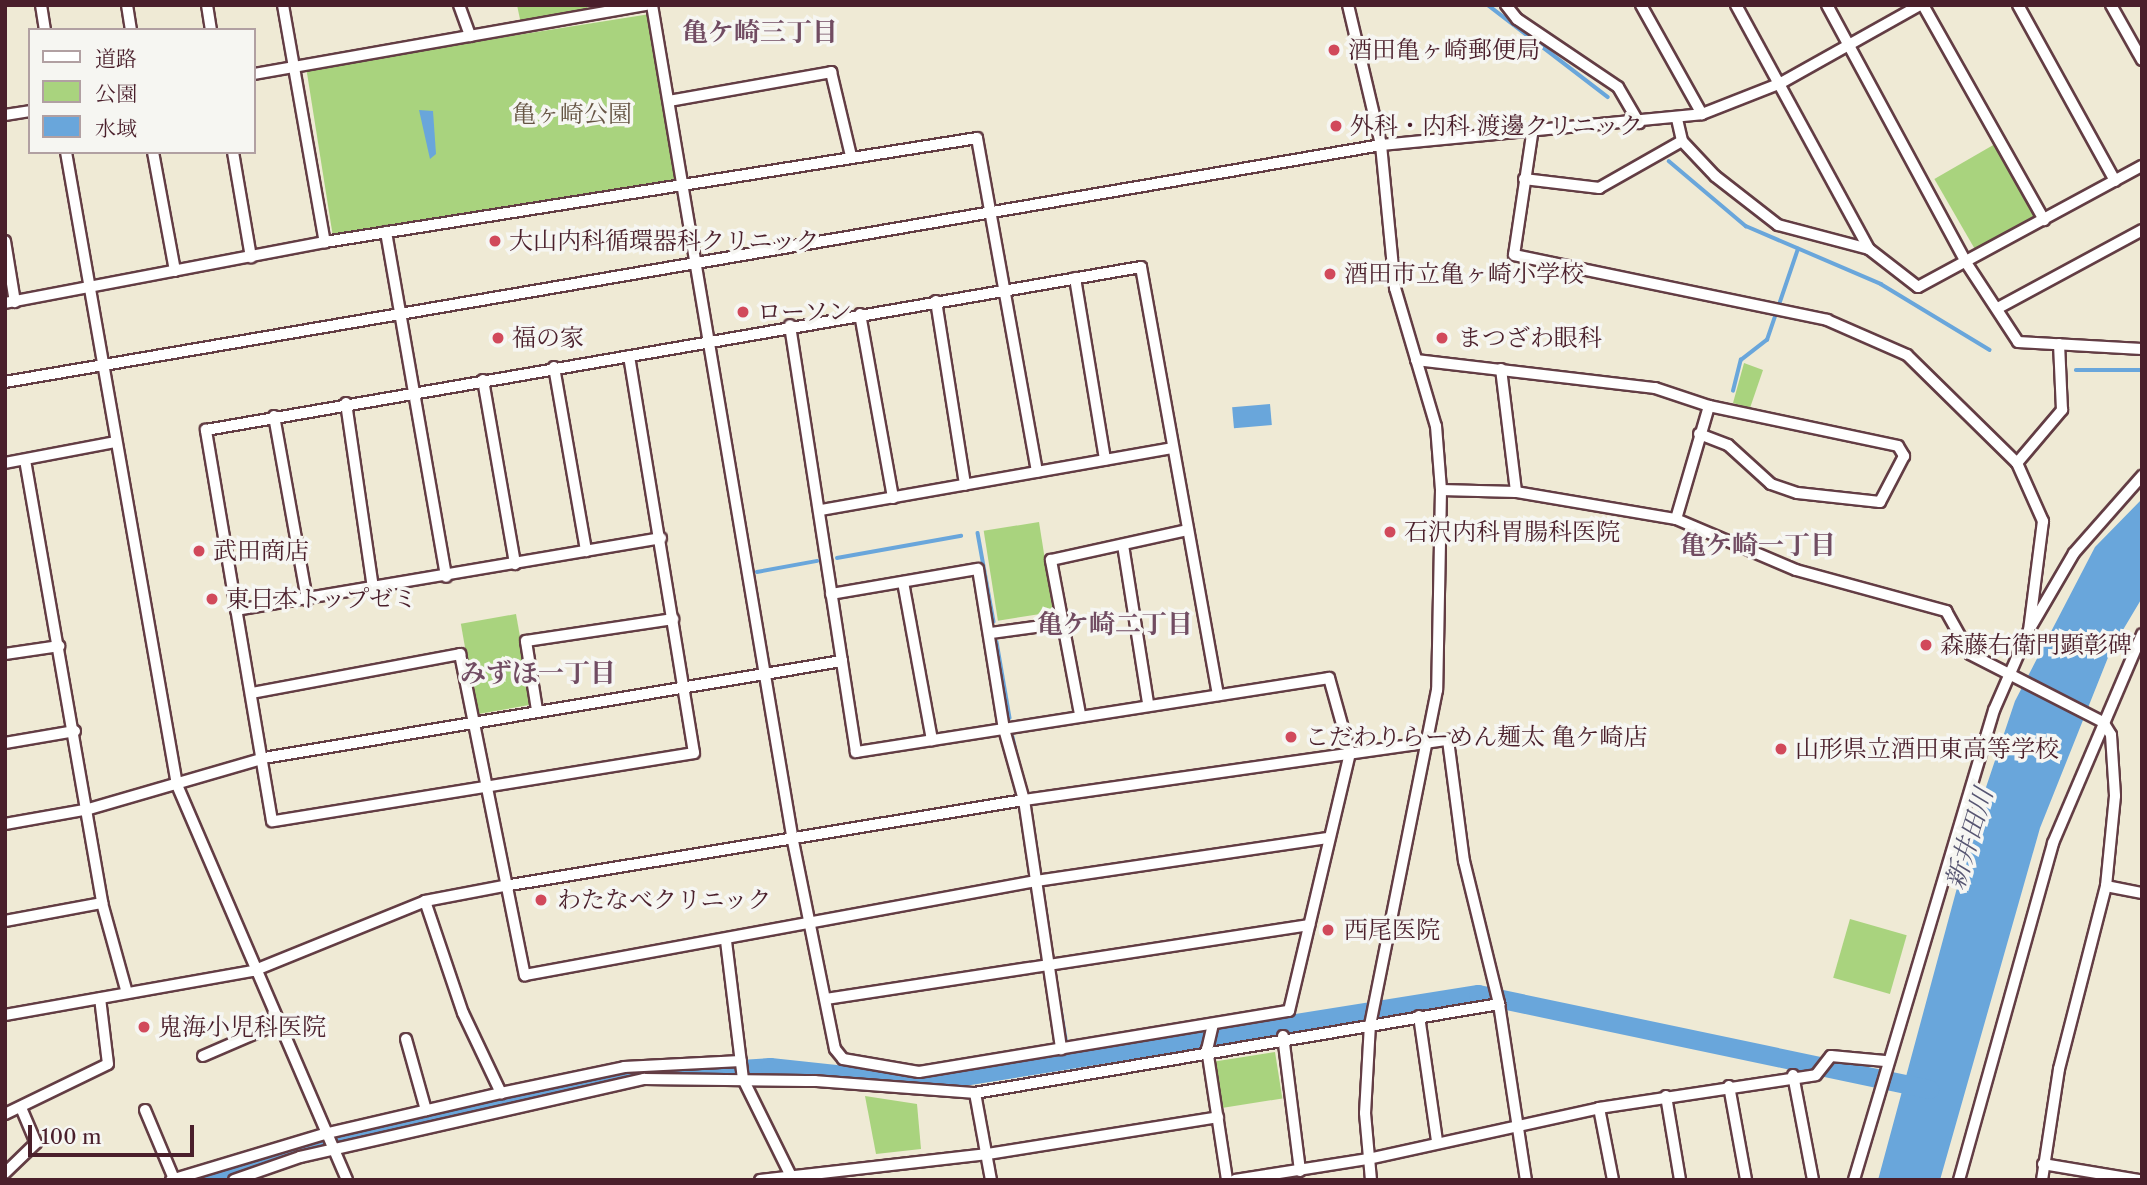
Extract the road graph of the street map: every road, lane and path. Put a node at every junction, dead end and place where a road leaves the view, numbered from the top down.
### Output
1 (41, 5) edge
2 (127, 5) edge
3 (207, 5) edge
4 (283, 5) edge
5 (459, 5) edge
6 (646, 5) edge
7 (652, 5) edge
8 (1348, 5) edge
9 (1506, 5) edge
10 (1641, 5) edge
11 (1736, 5) edge
12 (1827, 5) edge
13 (1922, 5) edge
14 (2018, 5) edge
15 (2111, 5) edge
16 (45, 28) edge
17 (131, 28) edge
18 (211, 28) edge
19 (470, 36) junction
20 (1848, 44) junction
21 (2142, 60) edge
22 (294, 67) junction
23 (256, 74) edge
24 (1781, 83) junction
25 (668, 101) junction
26 (28, 111) edge
27 (1702, 114) junction
28 (5, 115) edge
29 (1676, 119) junction
30 (1639, 123) junction
31 (1534, 128) junction
32 (1682, 141) junction
33 (1381, 145) junction
34 (66, 154) edge
35 (153, 154) edge
36 (233, 154) edge
37 (851, 156) junction
38 (2142, 166) edge
39 (1524, 179) junction
40 (2115, 181) junction
41 (683, 186) junction
42 (994, 214) junction
43 (2044, 220) junction
44 (2142, 230) edge
45 (386, 232) junction
46 (5, 241) edge
47 (325, 242) junction
48 (1869, 248) junction
49 (251, 257) junction
50 (1968, 264) junction
51 (696, 265) junction
52 (175, 271) junction
53 (1075, 278) junction
54 (89, 288) junction
55 (1007, 289) junction
56 (936, 301) junction
57 (10, 302) edge
58 (1998, 308) junction
59 (398, 313) junction
60 (860, 313) junction
61 (790, 325) junction
62 (709, 339) junction
63 (2059, 344) junction
64 (2142, 349) edge
65 (629, 356) junction
66 (1416, 360) junction
67 (101, 367) junction
68 (554, 367) junction
69 (1501, 369) junction
70 (483, 380) junction
71 (5, 382) edge
72 (412, 393) junction
73 (346, 403) junction
74 (1709, 407) junction
75 (274, 416) junction
76 (1699, 434) junction
77 (115, 442) junction
78 (1173, 449) junction
79 (25, 460) junction
80 (1105, 460) junction
81 (5, 463) edge
82 (2017, 463) junction
83 (1037, 472) junction
84 (2142, 476) edge
85 (965, 485) junction
86 (1441, 490) junction
87 (1516, 492) junction
88 (893, 498) junction
89 (821, 510) junction
90 (1676, 519) junction
91 (1188, 530) junction
92 (661, 538) junction
93 (1123, 545) junction
94 (586, 551) junction
95 (516, 564) junction
96 (446, 577) junction
97 (903, 582) junction
98 (373, 589) junction
99 (831, 594) junction
100 (307, 600) junction
101 (236, 610) junction
102 (673, 619) junction
103 (1064, 623) junction
104 (2029, 630) junction
105 (991, 633) junction
106 (2142, 634) edge
107 (59, 646) junction
108 (5, 654) edge
109 (842, 661) junction
110 (767, 673) junction
111 (2011, 674) junction
112 (684, 686) junction
113 (252, 693) junction
114 (1218, 695) junction
115 (1148, 703) junction
116 (537, 710) junction
117 (1080, 714) junction
118 (472, 721) junction
119 (2103, 722) junction
120 (1004, 729) junction
121 (75, 731) junction
122 (932, 740) junction
123 (5, 743) edge
124 (1427, 744) junction
125 (1350, 753) junction
126 (264, 758) junction
127 (177, 785) junction
128 (483, 788) junction
129 (1024, 800) junction
130 (89, 809) junction
131 (5, 824) edge
132 (1326, 838) junction
133 (793, 841) junction
134 (1035, 881) junction
135 (504, 886) junction
136 (2106, 886) junction
137 (2142, 893) edge
138 (425, 901) junction
139 (102, 903) junction
140 (5, 921) edge
141 (810, 925) junction
142 (1309, 925) junction
143 (726, 941) junction
144 (1047, 966) junction
145 (253, 971) junction
146 (127, 993) junction
147 (100, 998) junction
148 (826, 999) junction
149 (1499, 1003) junction
150 (5, 1015) edge
151 (1419, 1016) junction
152 (277, 1024) junction
153 (1213, 1024) junction
154 (1370, 1024) junction
155 (1283, 1036) junction
156 (406, 1038) dead end
157 (1061, 1049) junction
158 (1207, 1049) junction
159 (204, 1056) dead end
160 (741, 1061) junction
161 (1885, 1061) junction
162 (1793, 1075) junction
163 (743, 1079) junction
164 (1729, 1086) junction
165 (500, 1093) junction
166 (975, 1093) junction
167 (1666, 1096) junction
168 (1599, 1108) junction
169 (22, 1110) junction
170 (145, 1110) dead end
171 (426, 1110) junction
172 (5, 1114) edge
173 (1218, 1117) junction
174 (1521, 1126) junction
175 (328, 1133) junction
176 (1437, 1141) junction
177 (332, 1150) junction
178 (988, 1154) junction
179 (1368, 1159) junction
180 (2043, 1164) junction
181 (1300, 1171) junction
182 (5, 1173) edge
183 (793, 1178) edge
184 (173, 1179) edge
185 (237, 1179) edge
186 (347, 1180) edge
187 (760, 1180) edge
188 (991, 1180) edge
189 (1227, 1180) edge
190 (1235, 1180) edge
191 (1371, 1180) edge
192 (1526, 1180) edge
193 (1613, 1180) edge
194 (1680, 1180) edge
195 (1746, 1180) edge
196 (1813, 1180) edge
197 (1854, 1180) edge
198 (1959, 1180) edge
199 (2042, 1180) edge
200 (2139, 1180) edge

1 - 16 street
2 - 17 street
3 - 18 street
4 - 22 street
5 - 19 street
6 - 19 street
7 - 25 street
8 - 33 street
9 - 30 street
10 - 27 street
11 - 24 street
12 - 20 street
13 - 20 street
13 - 43 street
14 - 40 street
15 - 21 street
19 - 22 street
20 - 24 street
20 - 50 street
22 - 23 street
22 - 47 street
24 - 27 street
24 - 48 street
25 - 37 street
25 - 41 street
26 - 28 street
27 - 29 street
29 - 30 street
29 - 32 street
30 - 31 street
31 - 33 street
31 - 39 street
32 - 39 street
32 - 48 street
33 - 42 street
33 - 66 street
34 - 54 street
35 - 52 street
36 - 49 street
37 - 41 street
37 - 42 street
38 - 40 street
39 - 82 street
40 - 43 street
41 - 45 street
41 - 51 street
42 - 51 street
42 - 55 street
43 - 50 street
44 - 58 street
45 - 47 street
45 - 59 street
46 - 57 street
47 - 49 street
48 - 50 street
49 - 52 street
50 - 58 street
51 - 59 street
51 - 62 street
52 - 54 street
53 - 55 street
53 - 78 street
53 - 80 street
54 - 57 street
54 - 67 street
55 - 56 street
55 - 83 street
56 - 60 street
56 - 85 street
58 - 63 street
59 - 67 street
59 - 72 street
60 - 61 street
60 - 88 street
61 - 62 street
61 - 89 street
62 - 65 street
62 - 110 street
63 - 64 street
63 - 82 street
65 - 68 street
65 - 92 street
66 - 69 street
66 - 86 street
67 - 71 street
67 - 77 street
68 - 70 street
68 - 94 street
69 - 74 street
69 - 87 street
70 - 72 street
70 - 95 street
72 - 73 street
72 - 96 street
73 - 75 street
73 - 98 street
74 - 76 street
74 - 76 street
75 - 100 street
75 - 101 street
76 - 90 street
77 - 79 street
77 - 127 street
78 - 80 street
78 - 91 street
79 - 81 street
79 - 107 street
80 - 83 street
82 - 104 street
83 - 85 street
84 - 104 street
85 - 88 street
86 - 87 street
86 - 124 street
87 - 90 street
88 - 89 street
89 - 99 street
90 - 111 street
91 - 93 street
91 - 114 street
92 - 94 street
92 - 102 street
93 - 103 street
93 - 115 street
94 - 95 street
95 - 96 street
96 - 98 street
97 - 99 street
97 - 105 street
97 - 122 street
98 - 100 street
99 - 109 street
100 - 101 street
101 - 113 street
102 - 112 street
102 - 116 street
103 - 105 street
103 - 117 street
104 - 111 street
105 - 120 street
106 - 119 street
107 - 108 street
107 - 121 street
109 - 110 street
109 - 122 street
110 - 112 street
110 - 133 street
111 - 119 street
111 - 161 street
112 - 116 street
112 - 128 street
113 - 118 street
113 - 126 street
114 - 115 street
114 - 125 street
115 - 117 street
116 - 118 street
117 - 120 street
118 - 126 street
118 - 128 street
119 - 136 street
119 - 198 street
120 - 122 street
120 - 129 street
121 - 123 street
121 - 130 street
124 - 125 street
124 - 149 street
124 - 154 street
125 - 129 street
125 - 132 street
126 - 127 street
126 - 128 street
127 - 130 street
127 - 145 street
128 - 135 street
129 - 133 street
129 - 134 street
130 - 131 street
130 - 139 street
132 - 134 street
132 - 142 street
133 - 135 street
133 - 141 street
134 - 141 street
134 - 144 street
135 - 138 street
135 - 143 street
136 - 137 street
136 - 180 street
138 - 145 street
138 - 165 street
139 - 140 street
139 - 146 street
141 - 143 street
141 - 148 street
142 - 144 street
142 - 153 street
143 - 160 street
144 - 148 street
144 - 157 street
145 - 146 street
145 - 152 street
146 - 147 street
147 - 150 street
147 - 169 street
148 - 157 street
149 - 151 street
149 - 174 street
151 - 154 street
151 - 176 street
152 - 159 street
152 - 175 street
153 - 157 street
153 - 158 street
154 - 155 street
154 - 179 street
155 - 158 street
155 - 181 street
156 - 171 street
158 - 166 street
158 - 173 street
160 - 163 street
160 - 165 street
161 - 162 street
161 - 197 street
162 - 164 street
162 - 196 street
163 - 166 street
163 - 177 street
163 - 183 street
164 - 167 street
164 - 195 street
165 - 171 street
166 - 178 street
167 - 168 street
167 - 194 street
168 - 174 street
168 - 193 street
169 - 172 street
169 - 182 street
170 - 184 street
171 - 175 street
173 - 178 street
173 - 189 street
174 - 176 street
174 - 192 street
175 - 177 street
175 - 184 street
176 - 179 street
177 - 185 street
177 - 186 street
178 - 183 street
178 - 188 street
179 - 181 street
179 - 191 street
180 - 199 street
180 - 200 street
181 - 190 street
183 - 187 street

